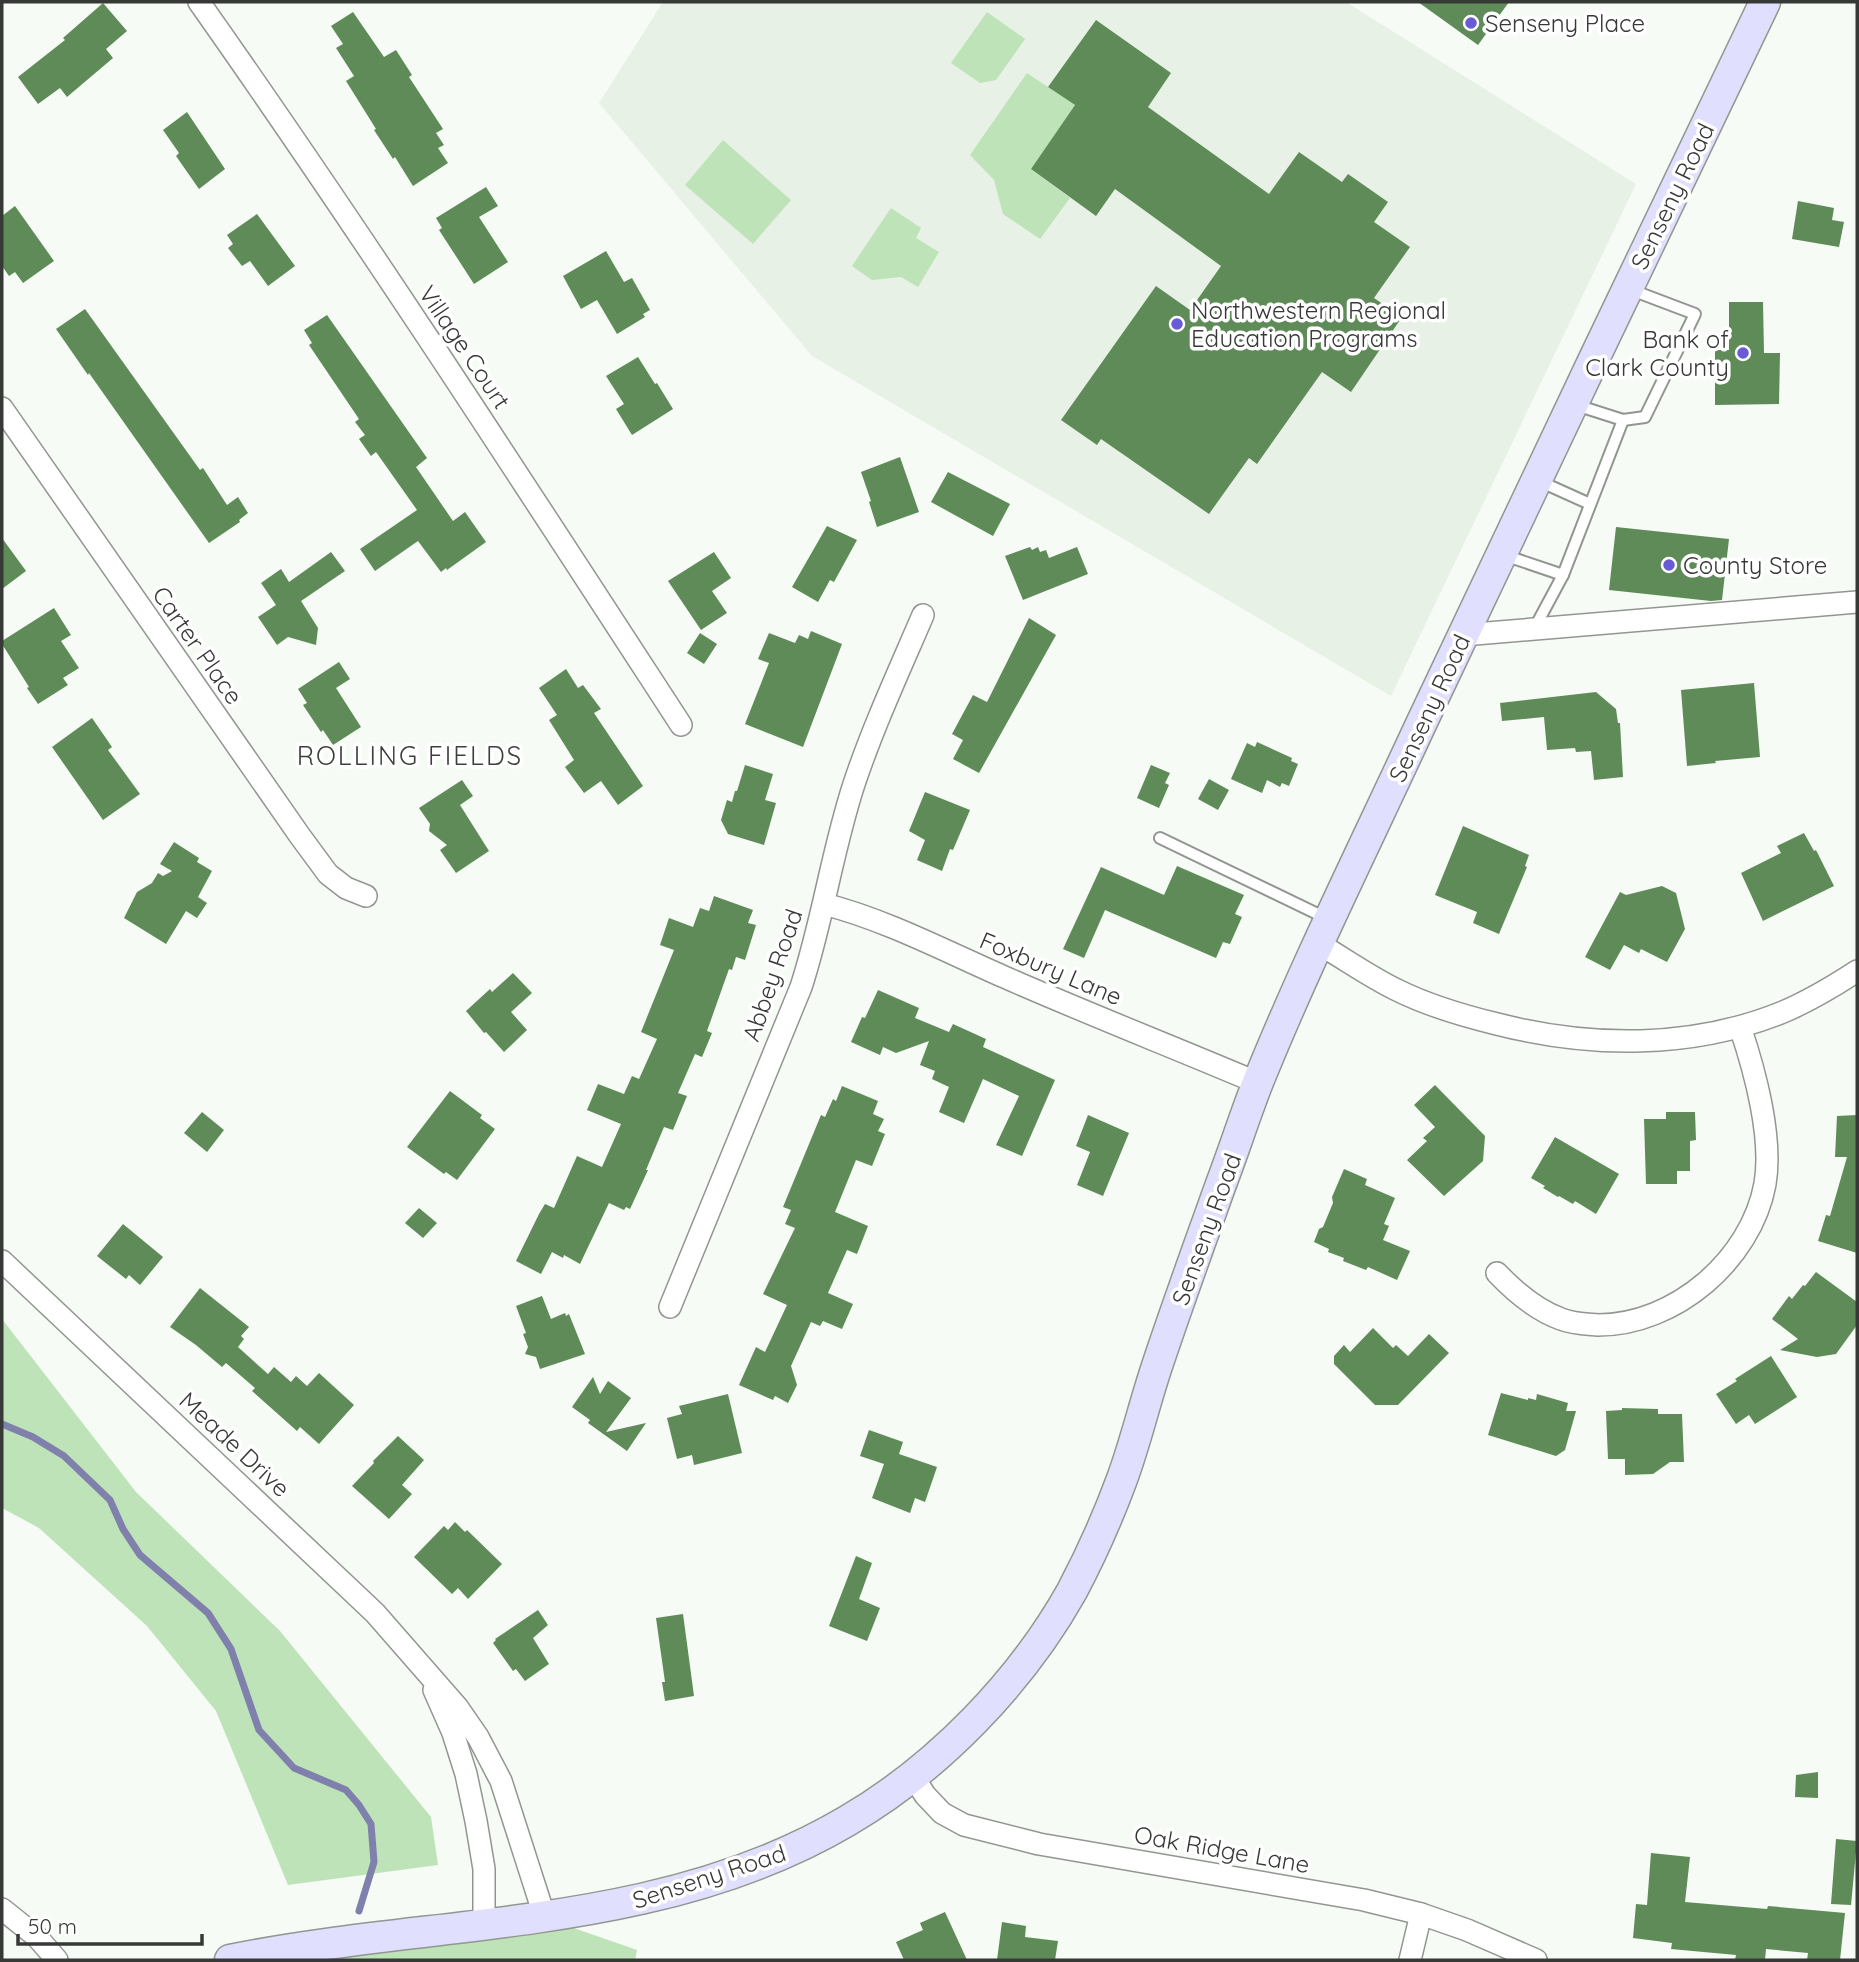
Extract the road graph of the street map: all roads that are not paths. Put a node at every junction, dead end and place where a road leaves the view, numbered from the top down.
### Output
1 (199, 2) edge
2 (1765, 2) edge
3 (1628, 289) junction
4 (1573, 404) junction
5 (2, 408) edge
6 (1623, 420) junction
7 (1537, 480) junction
8 (1590, 504) junction
9 (1502, 554) junction
10 (1563, 575) junction
11 (1857, 602) edge
12 (923, 615) dead end
13 (1534, 629) junction
14 (1463, 635) junction
15 (681, 725) dead end
16 (1160, 838) dead end
17 (366, 896) dead end
18 (824, 904) junction
19 (1325, 932) junction
20 (1857, 971) edge
21 (1740, 1027) junction
22 (1258, 1083) junction
23 (2, 1261) edge
24 (1497, 1273) dead end
25 (670, 1307) dead end
26 (425, 1672) junction
27 (913, 1776) junction
28 (2, 1909) edge
29 (1421, 1914) junction
30 (545, 1918) junction
31 (484, 1925) junction
32 (57, 1960) edge
33 (230, 1960) edge
34 (1410, 1960) edge
35 (1536, 1960) edge

1 - 15 street, Village Court
2 - 3 main road, Senseny Road
3 - 4 main road, Senseny Road
3 - 6 lane
4 - 6 lane
4 - 7 main road, Senseny Road
5 - 17 street, Carter Place
6 - 8 lane
7 - 8 lane
7 - 9 main road, Senseny Road
8 - 10 lane
9 - 10 lane
9 - 14 main road, Senseny Road
10 - 13 lane
11 - 13 street
12 - 18 street, Abbey Road
13 - 14 street
14 - 19 main road, Senseny Road
16 - 19 lane
18 - 22 street, Foxbury Lane
18 - 25 street, Abbey Road
19 - 21 street
19 - 22 main road, Senseny Road
20 - 21 street
21 - 24 street
22 - 27 main road, Senseny Road
23 - 26 street, Meade Drive
26 - 30 street, Meade Drive
26 - 31 street, Meade Drive
27 - 29 street, Oak Ridge Lane
27 - 30 main road, Senseny Road
28 - 32 street
29 - 34 street
29 - 35 street, Oak Ridge Lane
30 - 31 main road, Senseny Road
31 - 33 main road, Senseny Road

